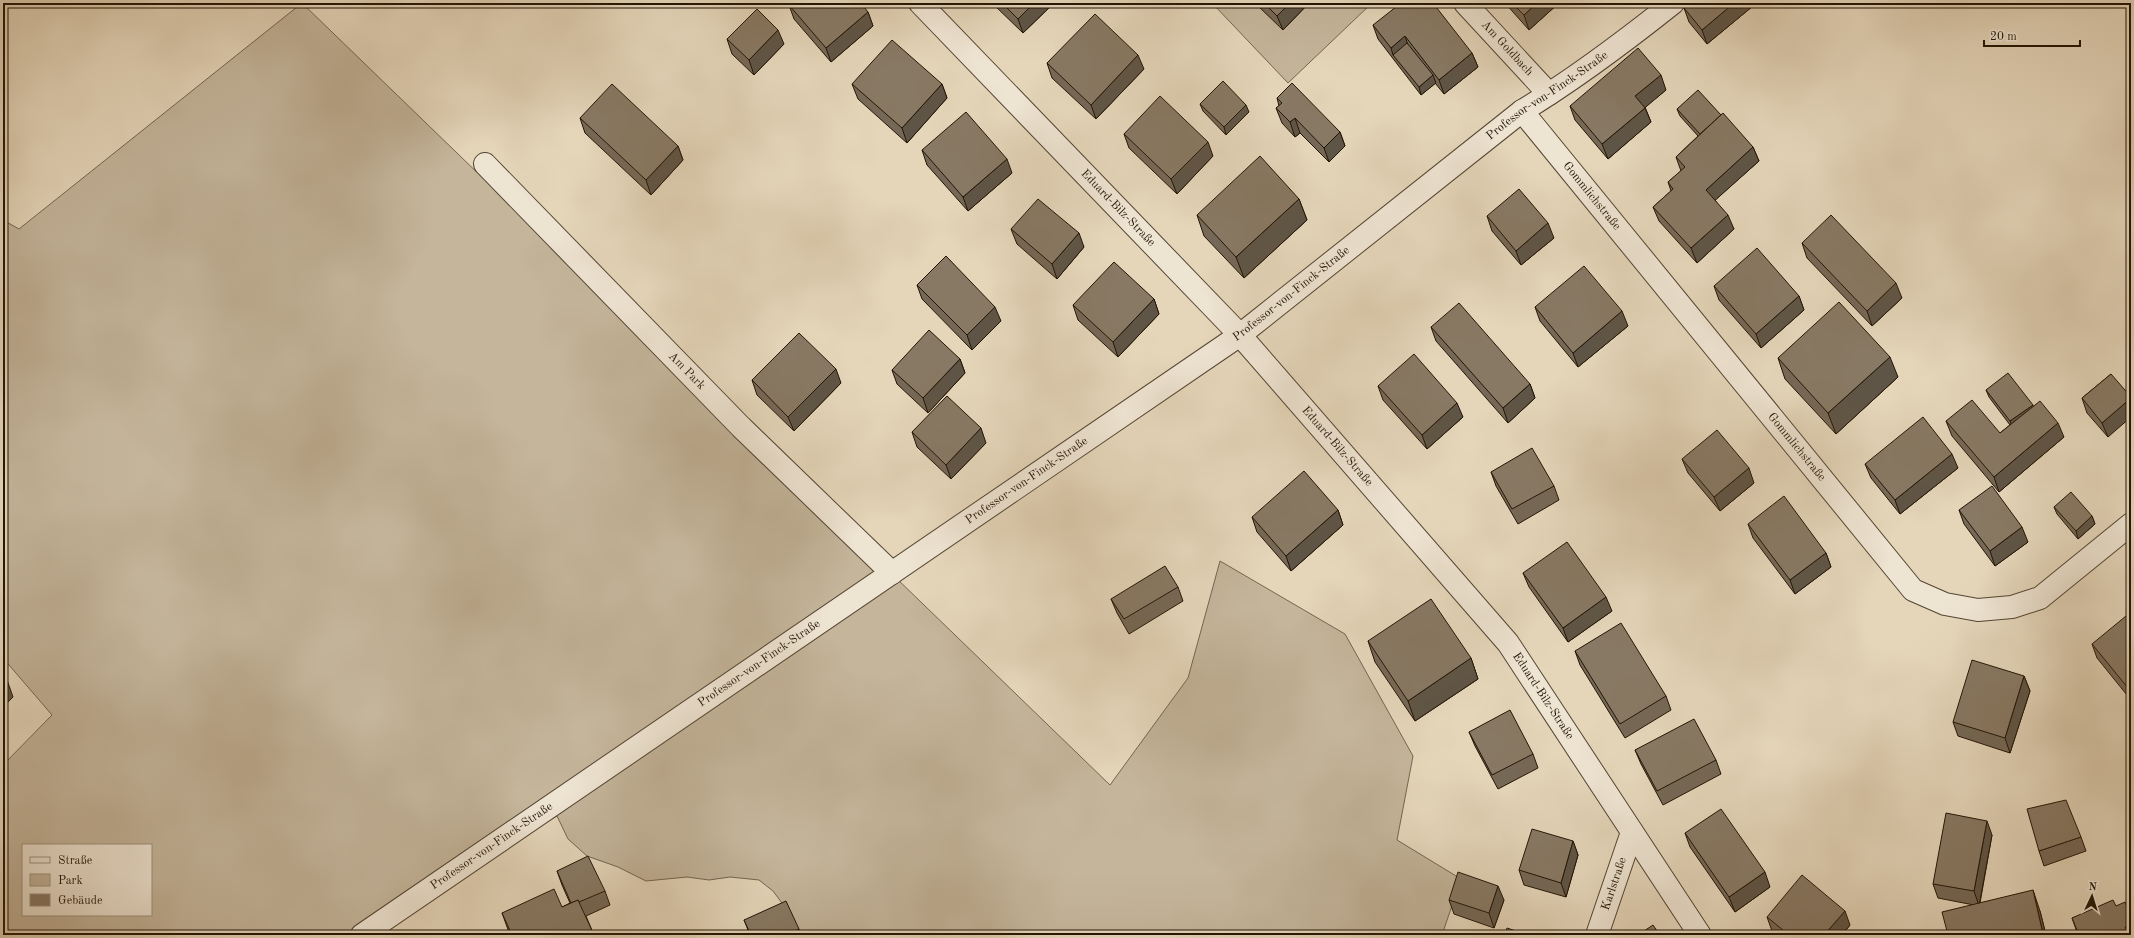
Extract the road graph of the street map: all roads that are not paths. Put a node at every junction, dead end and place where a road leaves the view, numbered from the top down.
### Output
1 (920, 3) edge
2 (1465, 3) edge
3 (1673, 3) edge
4 (1549, 94) junction
5 (1522, 111) junction
6 (485, 164) dead end
7 (1240, 335) junction
8 (2131, 524) edge
9 (892, 573) junction
10 (1632, 832) junction
11 (362, 935) edge
12 (1597, 935) edge
13 (1700, 935) edge

1 - 7 street, Eduard-Bilz-Straße
2 - 4 street, Am Goldbach
3 - 4 street, Professor-von-Finck-Straße
4 - 5 street, Professor-von-Finck-Straße
5 - 7 street, Professor-von-Finck-Straße
5 - 8 street, Gommlichstraße
6 - 9 street, Am Park
7 - 9 street, Professor-von-Finck-Straße
7 - 10 street, Eduard-Bilz-Straße
9 - 11 street, Professor-von-Finck-Straße
10 - 12 street, Karlstraße
10 - 13 street, Eduard-Bilz-Straße

